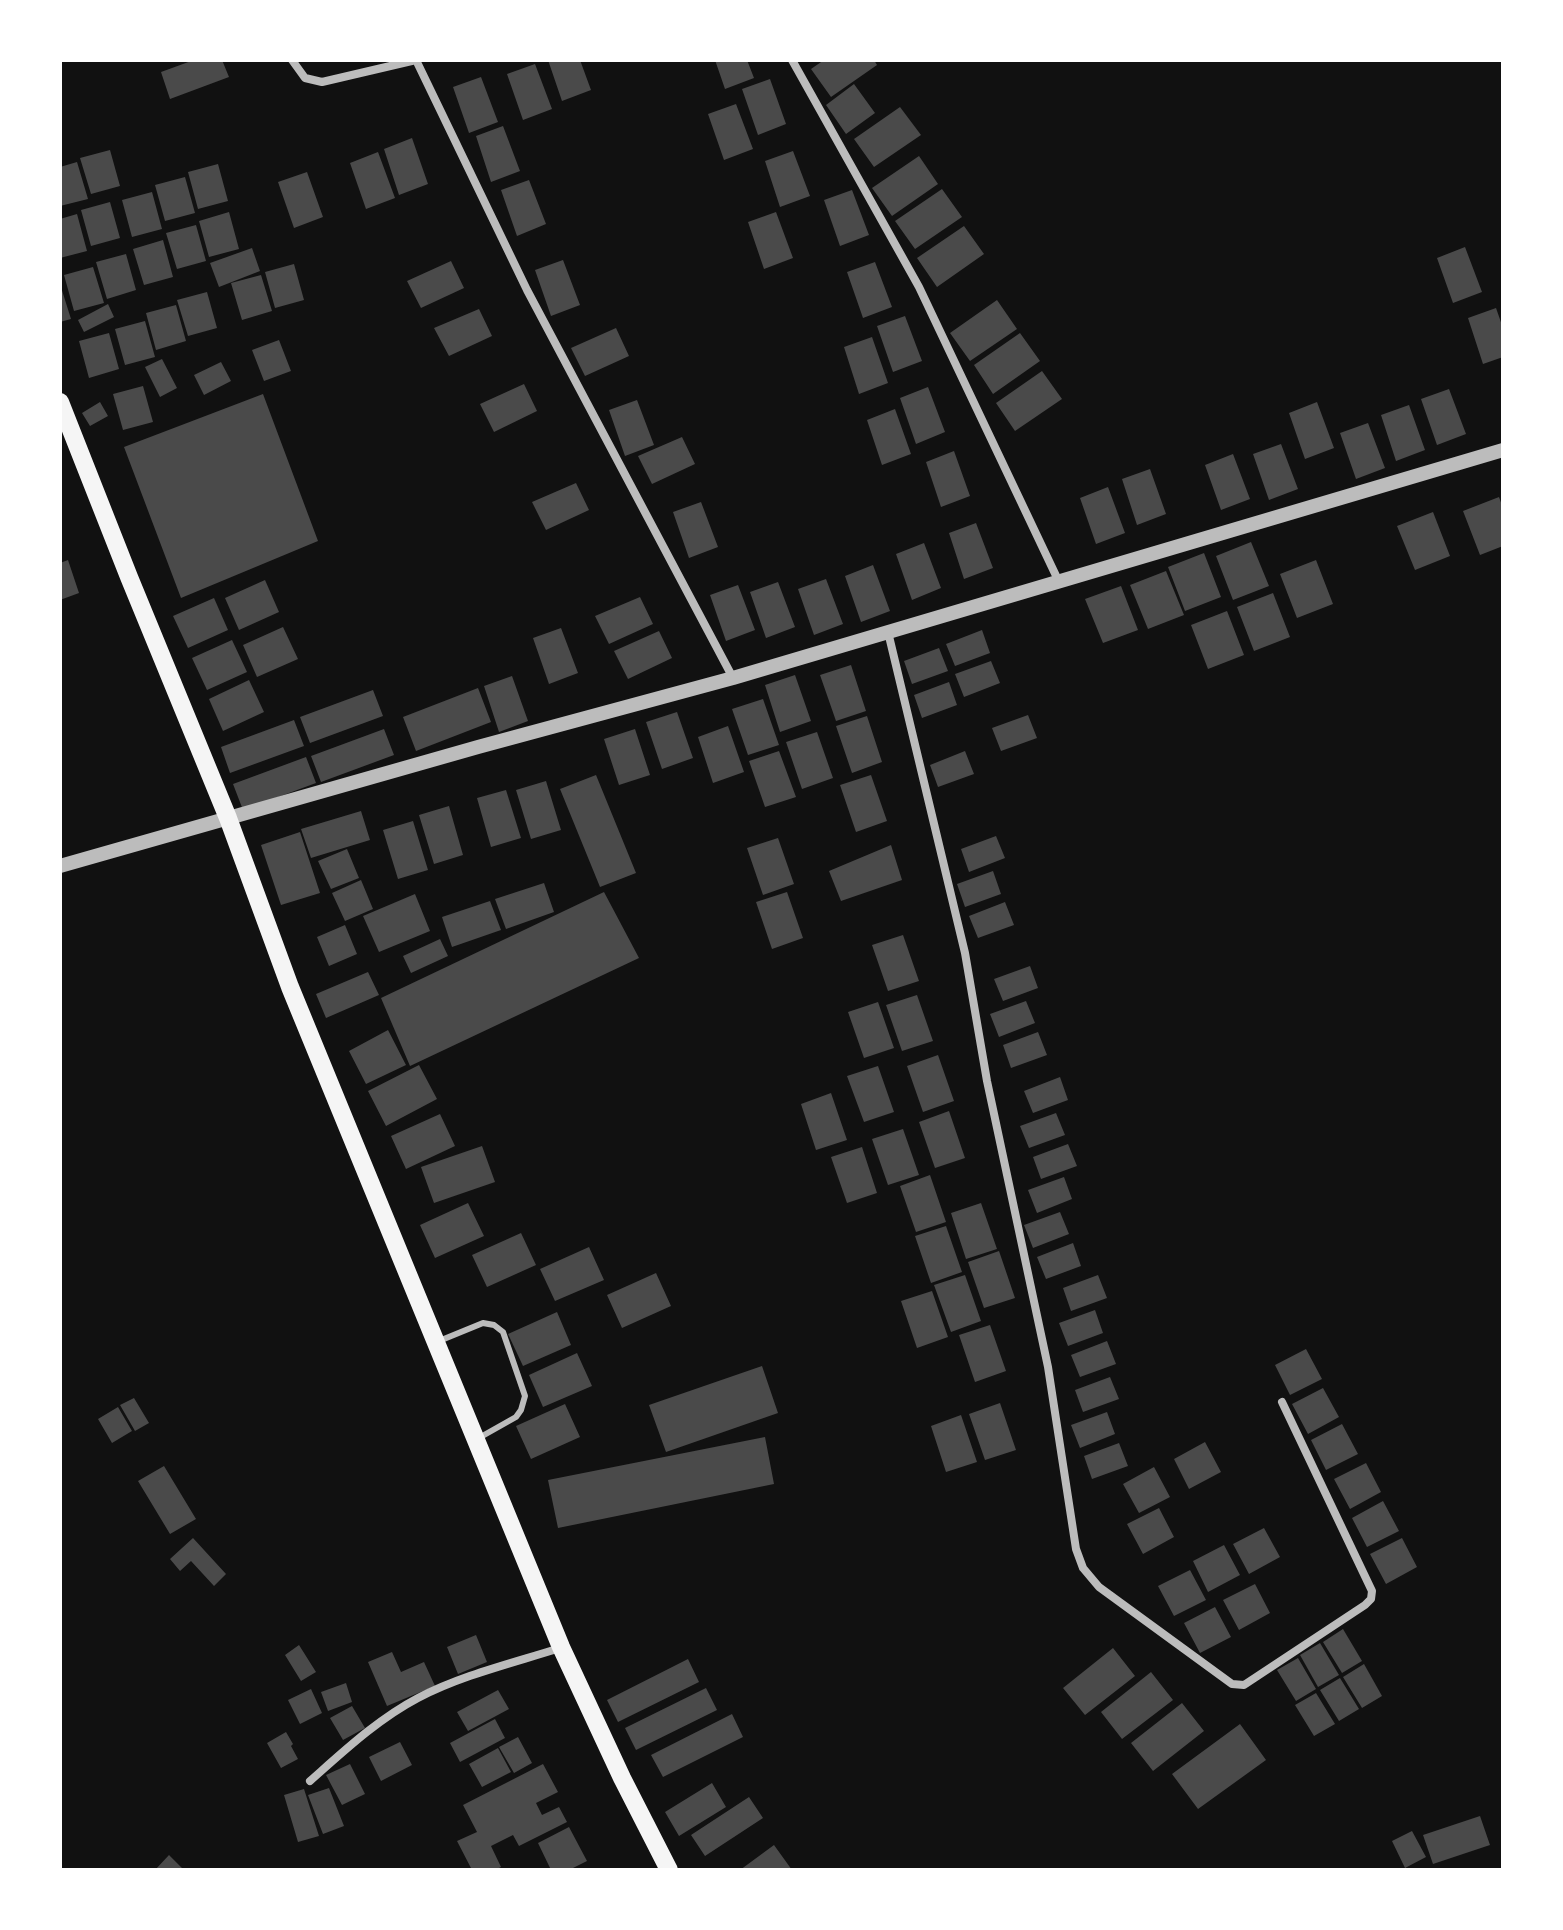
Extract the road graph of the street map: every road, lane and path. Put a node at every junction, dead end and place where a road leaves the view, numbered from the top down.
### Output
1 (292, 60) edge
2 (792, 60) edge
3 (60, 402) edge
4 (1503, 450) edge
5 (1059, 582) junction
6 (888, 632) junction
7 (733, 678) junction
8 (228, 818) junction
9 (60, 866) edge
10 (436, 1342) junction
11 (1282, 1402) dead end
12 (476, 1439) junction
13 (561, 1647) junction
14 (310, 1781) dead end
15 (669, 1870) edge

1 - 7 street
2 - 5 street
3 - 8 highway
4 - 5 street
5 - 6 street
6 - 7 street
6 - 11 street
7 - 8 street
8 - 9 street
8 - 10 highway
10 - 12 highway
10 - 12 lane
12 - 13 highway
13 - 14 street
13 - 15 highway

